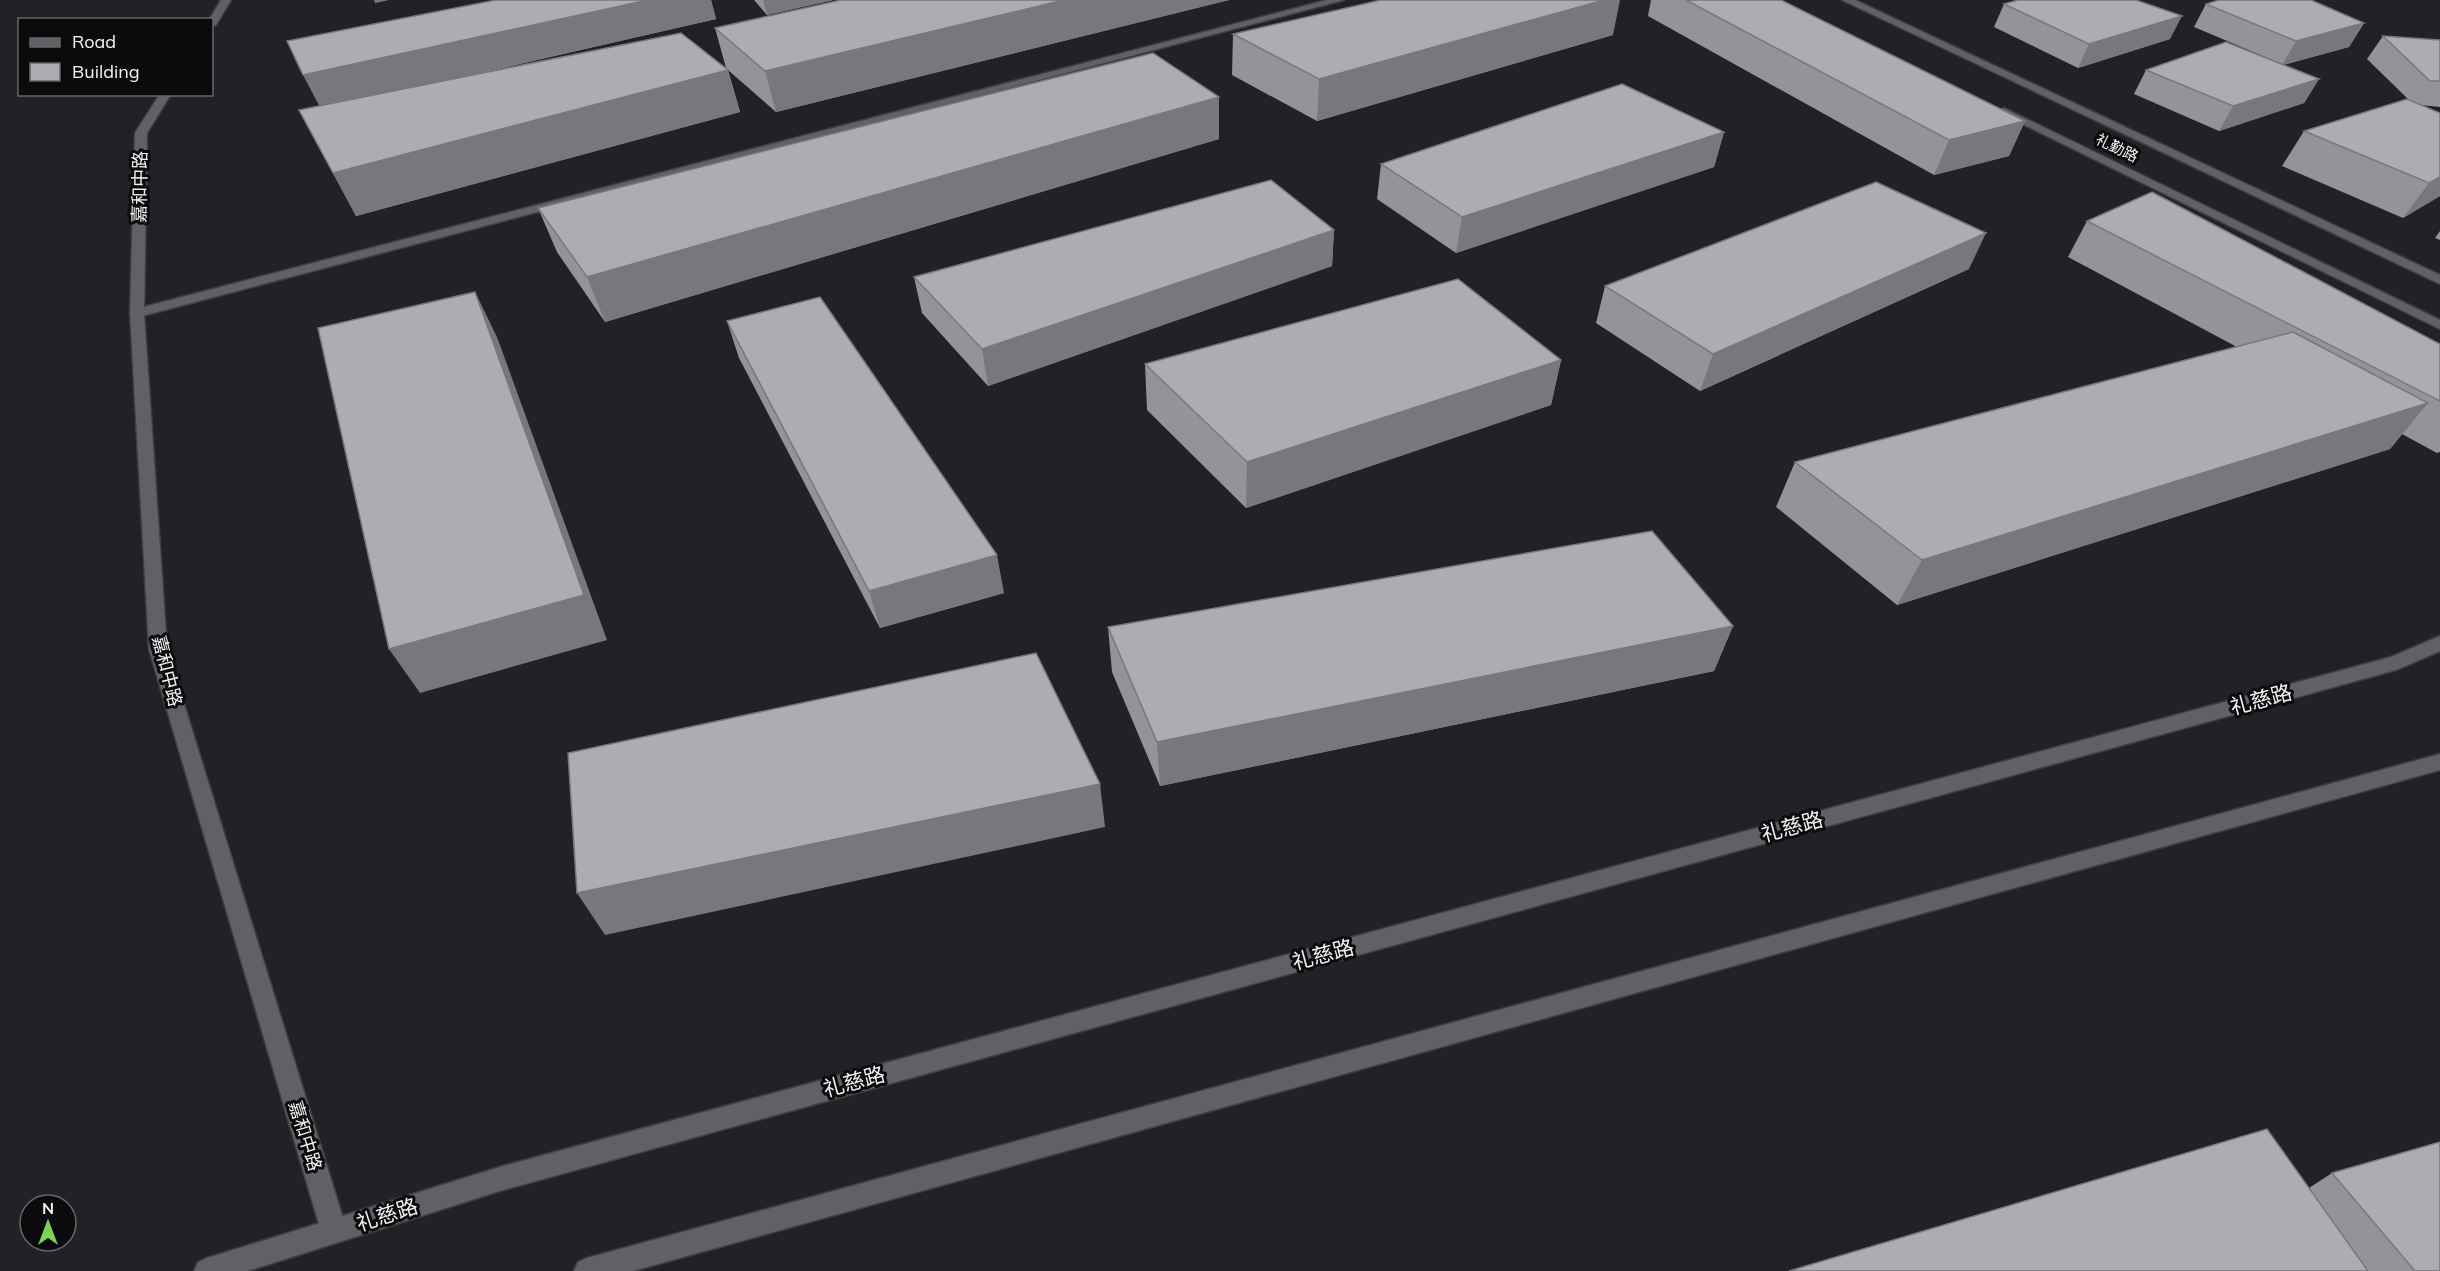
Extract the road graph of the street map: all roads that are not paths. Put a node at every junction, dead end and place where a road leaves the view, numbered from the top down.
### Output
1 (226, 0) edge
2 (1339, 0) edge
3 (1847, 0) edge
4 (213, 21) edge
5 (165, 96) edge
6 (1992, 105) edge
7 (2440, 280) edge
8 (137, 313) junction
9 (2440, 326) edge
10 (2440, 643) edge
11 (2440, 762) edge
12 (334, 1231) junction
13 (207, 1271) edge
14 (587, 1271) edge

1 - 4 main road
2 - 8 main road
3 - 7 main road, 礼勤路
5 - 8 main road, 嘉和中路
6 - 9 main road, 礼勤路
8 - 12 main road, 嘉和中路
10 - 12 main road, 礼慈路
11 - 14 main road
12 - 13 main road, 礼慈路

